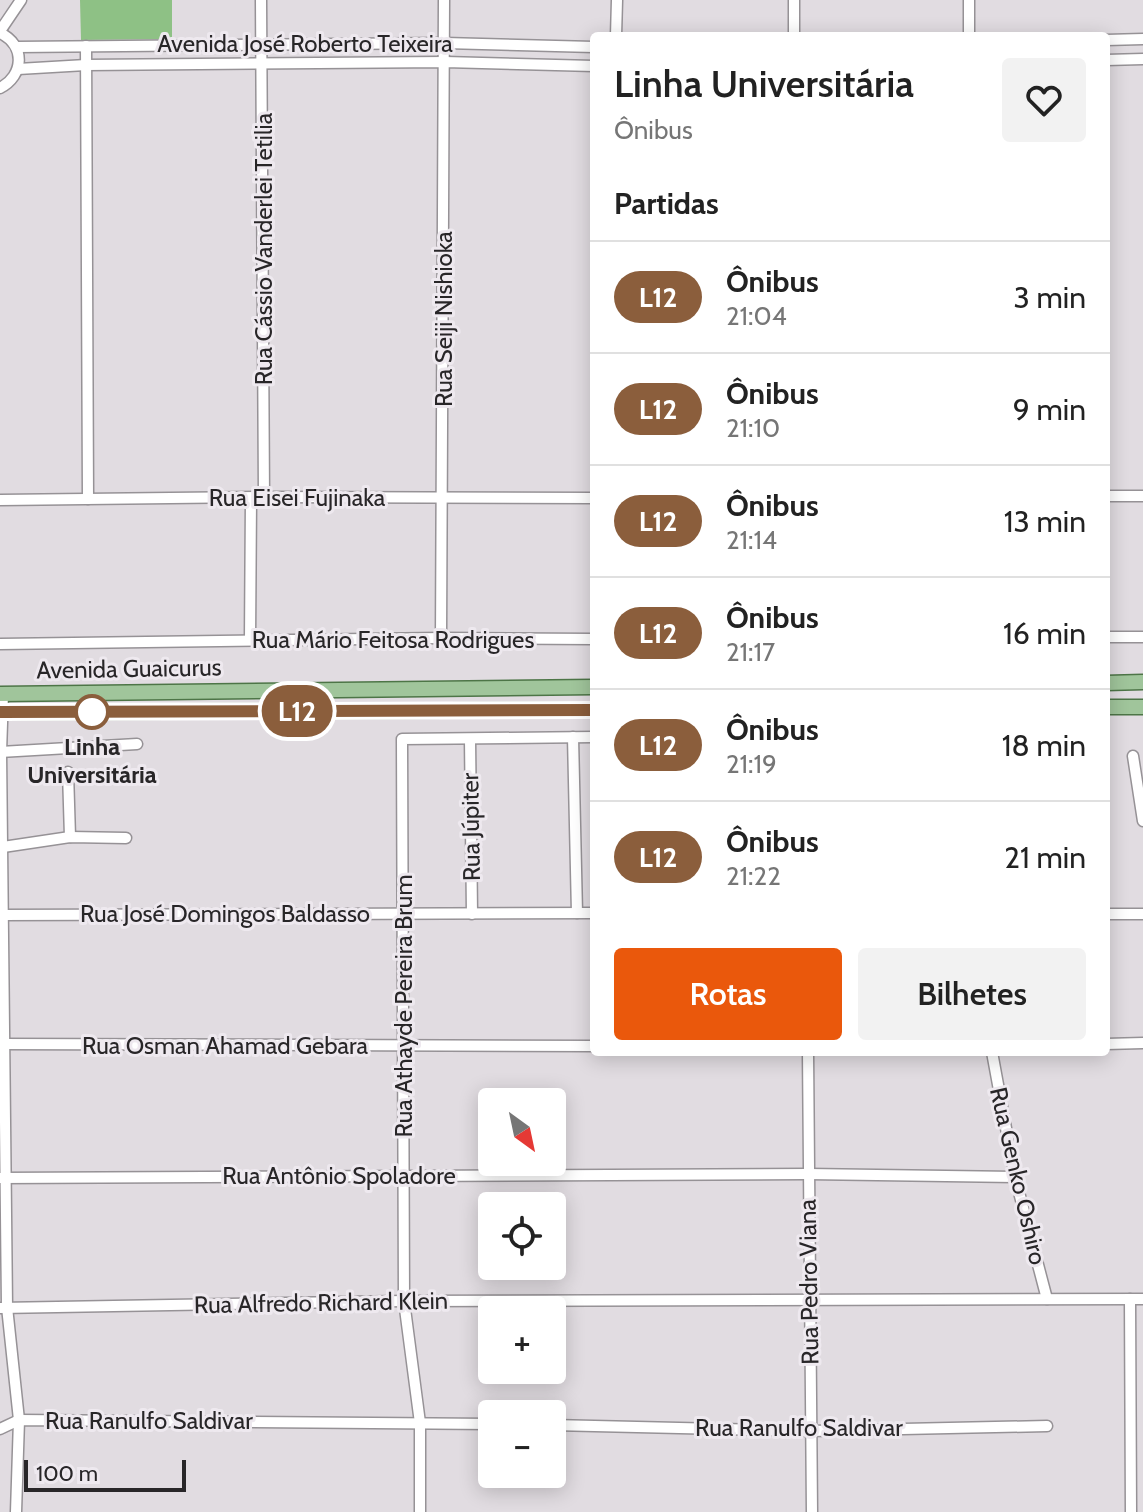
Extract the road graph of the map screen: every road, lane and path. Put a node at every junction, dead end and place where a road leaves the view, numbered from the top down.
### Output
1 (21, 0) edge
2 (261, 0) edge
3 (444, 0) edge
4 (617, 0) edge
5 (794, 0) edge
6 (969, 0) edge
7 (0, 32) edge
8 (616, 32) edge
9 (794, 32) edge
10 (969, 32) edge
11 (1143, 39) edge
12 (1110, 40) edge
13 (445, 43) junction
14 (262, 45) junction
15 (86, 46) junction
16 (17, 47) junction
17 (590, 47) edge
18 (1143, 59) edge
19 (1110, 60) edge
20 (445, 62) junction
21 (86, 65) junction
22 (263, 65) junction
23 (590, 66) edge
24 (18, 69) junction
25 (0, 88) edge
26 (1110, 496) edge
27 (1143, 496) edge
28 (264, 497) junction
29 (251, 498) junction
30 (443, 498) junction
31 (590, 498) edge
32 (88, 499) junction
33 (0, 500) edge
34 (1110, 637) edge
35 (1143, 637) edge
36 (441, 638) junction
37 (590, 639) edge
38 (250, 640) junction
39 (0, 644) edge
40 (1143, 682) edge
41 (1110, 683) edge
42 (590, 687) edge
43 (2, 694) edge
44 (1110, 707) edge
45 (1143, 707) edge
46 (590, 710) edge
47 (1, 712) edge
48 (573, 737) junction
49 (590, 737) edge
50 (470, 739) junction
51 (137, 744) dead end
52 (0, 752) edge
53 (1133, 756) dead end
54 (68, 772) dead end
55 (1143, 821) edge
56 (70, 837) junction
57 (126, 838) dead end
58 (3, 847) junction
59 (404, 913) junction
60 (577, 913) junction
61 (590, 913) edge
62 (472, 914) junction
63 (1110, 914) edge
64 (1143, 914) edge
65 (1, 915) edge
66 (1143, 1043) edge
67 (2, 1044) edge
68 (1110, 1044) edge
69 (590, 1046) edge
70 (404, 1047) junction
71 (808, 1056) edge
72 (993, 1056) edge
73 (808, 1174) junction
74 (403, 1175) junction
75 (1015, 1177) junction
76 (2, 1178) edge
77 (1047, 1299) junction
78 (1130, 1299) junction
79 (1143, 1299) edge
80 (404, 1301) junction
81 (809, 1301) junction
82 (4, 1307) edge
83 (19, 1420) junction
84 (420, 1423) junction
85 (478, 1424) edge
86 (566, 1425) edge
87 (1047, 1426) dead end
88 (0, 1429) edge
89 (811, 1431) junction
90 (16, 1512) edge
91 (420, 1512) edge
92 (812, 1512) edge
93 (1131, 1512) edge

1 - 7 street
2 - 14 street, Rua Cássio Vanderlei Tetilia
3 - 13 street, Rua Seiji Nishioka
4 - 8 street
5 - 9 street
6 - 10 street
7 - 16 street
11 - 12 street
13 - 14 street, Avenida José Roberto Teixeira
13 - 17 street, Avenida José Roberto Teixeira
13 - 20 street, Rua Seiji Nishioka
14 - 15 street, Avenida José Roberto Teixeira
14 - 22 street, Rua Cássio Vanderlei Tetilia
15 - 16 street, Avenida José Roberto Teixeira
15 - 21 street
16 - 24 street
18 - 19 street
20 - 22 street, Avenida José Roberto Teixeira
20 - 23 street, Avenida José Roberto Teixeira
20 - 30 street, Rua Seiji Nishioka
21 - 22 street, Avenida José Roberto Teixeira
21 - 24 street, Avenida José Roberto Teixeira
21 - 32 street
22 - 28 street, Rua Cássio Vanderlei Tetilia
24 - 25 street
26 - 27 street
28 - 29 street, Rua Eisei Fujinaka
28 - 30 street, Rua Eisei Fujinaka
29 - 32 street, Rua Eisei Fujinaka
29 - 38 street
30 - 31 street, Rua Eisei Fujinaka
30 - 36 street, Rua Seiji Nishioka
32 - 33 street, Rua Eisei Fujinaka
34 - 35 street
36 - 37 street, Rua Mário Feitosa Rodrigues
36 - 38 street, Rua Mário Feitosa Rodrigues
38 - 39 street, Rua Mário Feitosa Rodrigues
40 - 41 main road
42 - 43 main road, Avenida Guaicurus
43 - 47 street
44 - 45 main road
46 - 47 main road, Avenida Guaicurus
47 - 52 street
48 - 49 street
48 - 50 street
48 - 60 street
50 - 59 street, Rua Athayde Pereira Brum
50 - 62 street, Rua Júpiter
51 - 52 street
52 - 58 street
53 - 55 street
54 - 56 street
56 - 57 street
56 - 58 street
58 - 65 street
59 - 62 street, Rua José Domingos Baldasso
59 - 65 street, Rua José Domingos Baldasso
59 - 70 street, Rua Athayde Pereira Brum
60 - 61 street, Rua José Domingos Baldasso
60 - 62 street, Rua José Domingos Baldasso
63 - 64 street
65 - 67 street
66 - 68 street
67 - 70 street, Rua Osman Ahamad Gebara
67 - 76 street
69 - 70 street, Rua Osman Ahamad Gebara
70 - 74 street, Rua Athayde Pereira Brum
71 - 73 street, Rua Pedro Viana
72 - 75 street, Rua Genko Oshiro
73 - 74 street, Rua Antônio Spoladore
73 - 75 street, Rua Antônio Spoladore
73 - 81 street, Rua Pedro Viana
74 - 76 street, Rua Antônio Spoladore
74 - 80 street, Rua Athayde Pereira Brum
75 - 77 street, Rua Genko Oshiro
76 - 82 street
77 - 78 street
77 - 81 street, Rua Alfredo Richard Klein
78 - 79 street
78 - 93 street
80 - 81 street, Rua Alfredo Richard Klein
80 - 82 street, Rua Alfredo Richard Klein
80 - 84 street, Rua Athayde Pereira Brum
81 - 89 street, Rua Pedro Viana
82 - 83 street
83 - 84 street, Rua Ranulfo Saldivar
83 - 88 street, Rua Ranulfo Saldivar
83 - 90 street
84 - 85 street, Rua Ranulfo Saldivar
84 - 91 street, Rua Athayde Pereira Brum
86 - 89 street, Rua Ranulfo Saldivar
87 - 89 street, Rua Ranulfo Saldivar
89 - 92 street, Rua Pedro Viana

